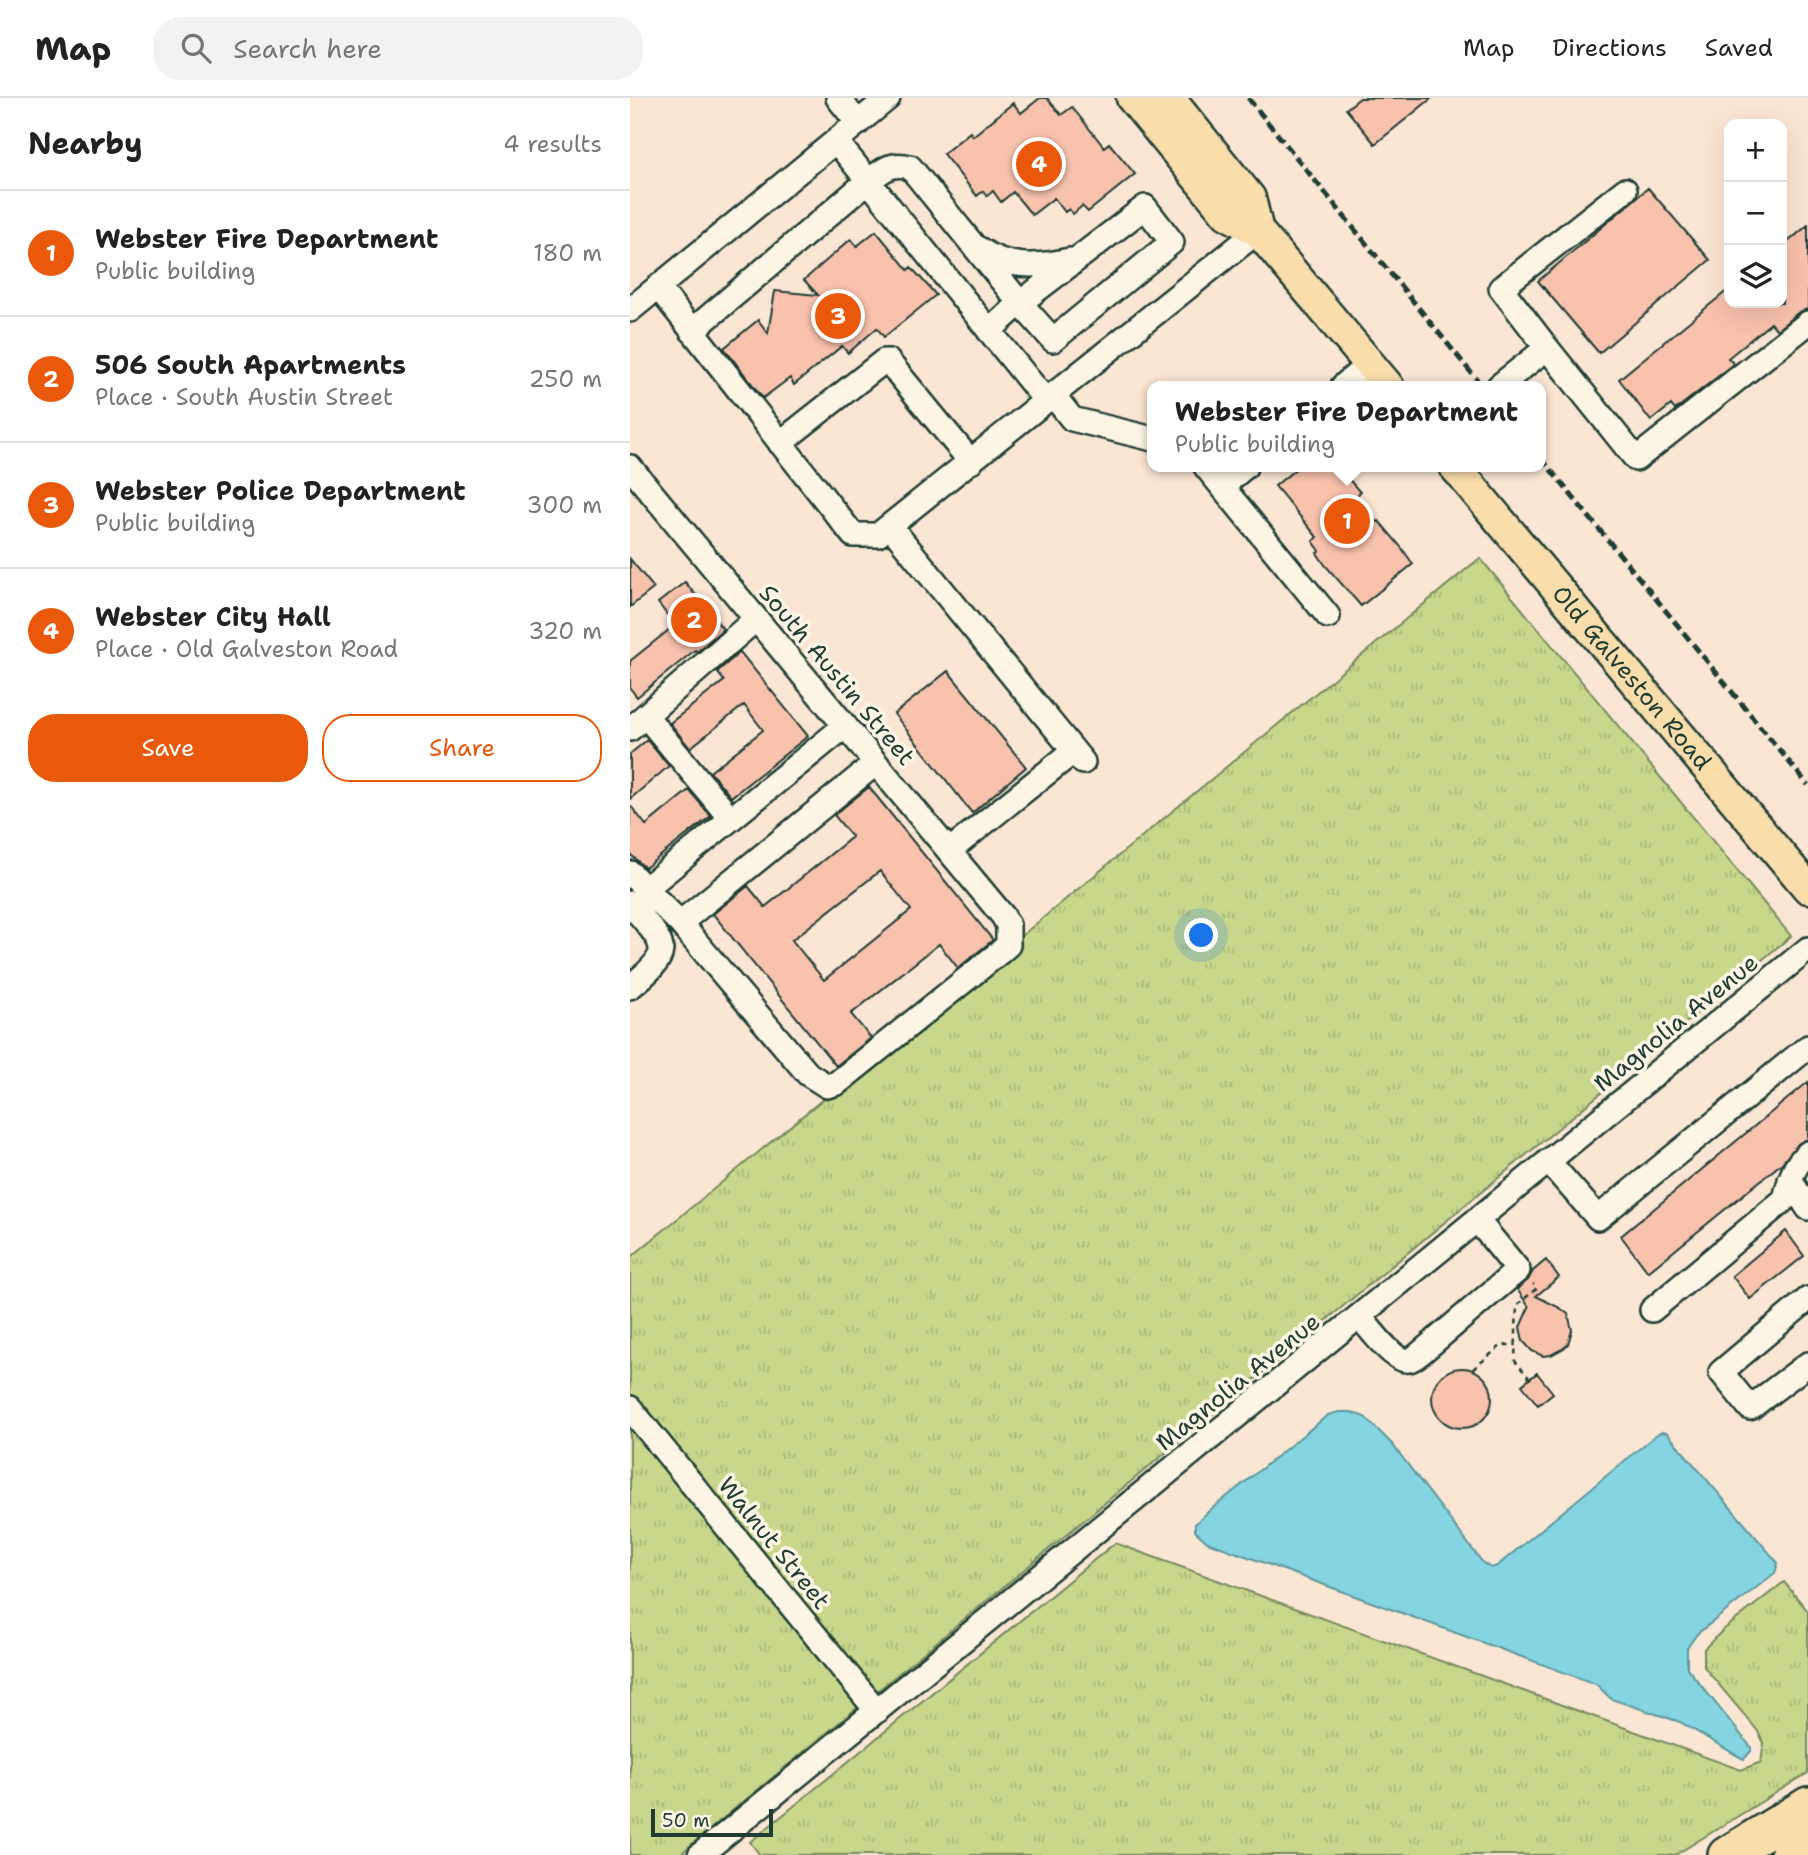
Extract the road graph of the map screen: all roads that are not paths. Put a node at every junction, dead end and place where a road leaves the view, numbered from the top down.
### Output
1 (838, 98) edge
2 (888, 98) edge
3 (1132, 98) edge
4 (1169, 98) edge
5 (858, 123) junction
6 (835, 141) junction
7 (868, 181) junction
8 (1625, 190) dead end
9 (1258, 231) junction
10 (974, 246) junction
11 (1080, 256) junction
12 (658, 287) junction
13 (1020, 303) junction
14 (630, 310) edge
15 (1808, 323) edge
16 (692, 331) junction
17 (989, 331) junction
18 (1547, 348) junction
19 (1378, 375) edge
20 (1359, 381) edge
21 (1505, 381) edge
22 (1050, 398) junction
23 (1147, 438) edge
24 (780, 443) junction
25 (971, 461) junction
26 (630, 467) edge
27 (1210, 472) edge
28 (1239, 472) edge
29 (1459, 472) edge
30 (1222, 486) junction
31 (890, 526) junction
32 (1328, 616) dead end
33 (756, 619) junction
34 (638, 723) edge
35 (845, 726) junction
36 (876, 764) junction
37 (730, 818) junction
38 (948, 851) junction
39 (635, 888) edge
40 (1808, 888) edge
41 (680, 923) junction
42 (1808, 949) edge
43 (630, 987) edge
44 (1808, 1047) edge
45 (1808, 1153) edge
46 (1548, 1161) junction
47 (1790, 1180) junction
48 (1808, 1208) edge
49 (1477, 1220) junction
50 (1808, 1299) edge
51 (1652, 1310) dead end
52 (1359, 1316) junction
53 (1808, 1364) edge
54 (630, 1408) edge
55 (877, 1711) junction
56 (1808, 1805) edge
57 (1808, 1843) edge
58 (700, 1855) edge
59 (1726, 1855) edge
60 (1788, 1855) edge

1 - 5 street
2 - 5 street
3 - 9 main road
4 - 9 main road
5 - 6 street
6 - 7 street
6 - 12 street
7 - 10 street
7 - 16 street
7 - 17 street
8 - 18 street
9 - 19 main road
9 - 22 street
10 - 11 street
10 - 13 street
11 - 13 street
11 - 13 street
12 - 14 street
12 - 16 street
13 - 17 street
15 - 18 street
16 - 24 street
17 - 22 street
18 - 21 street
19 - 20 street
22 - 23 street
22 - 25 street
24 - 25 street
24 - 31 street
25 - 31 street
26 - 33 street, South Austin Street
27 - 30 street
28 - 30 street
29 - 40 main road, Old Galveston Road
30 - 32 street
31 - 38 street
33 - 34 street
33 - 35 street, South Austin Street
34 - 37 street
35 - 36 street, South Austin Street
35 - 37 street
36 - 38 street, South Austin Street
36 - 41 street
37 - 39 street
38 - 41 street, South Austin Street
39 - 41 street
39 - 43 street
42 - 46 street, Magnolia Avenue
44 - 46 street
45 - 47 street
46 - 49 street, Magnolia Avenue
47 - 48 street
47 - 51 street
49 - 52 street, Magnolia Avenue
49 - 52 street
50 - 53 street
52 - 55 street, Magnolia Avenue
54 - 55 street, Walnut Street
55 - 58 street, Magnolia Avenue
56 - 59 highway
57 - 60 highway

